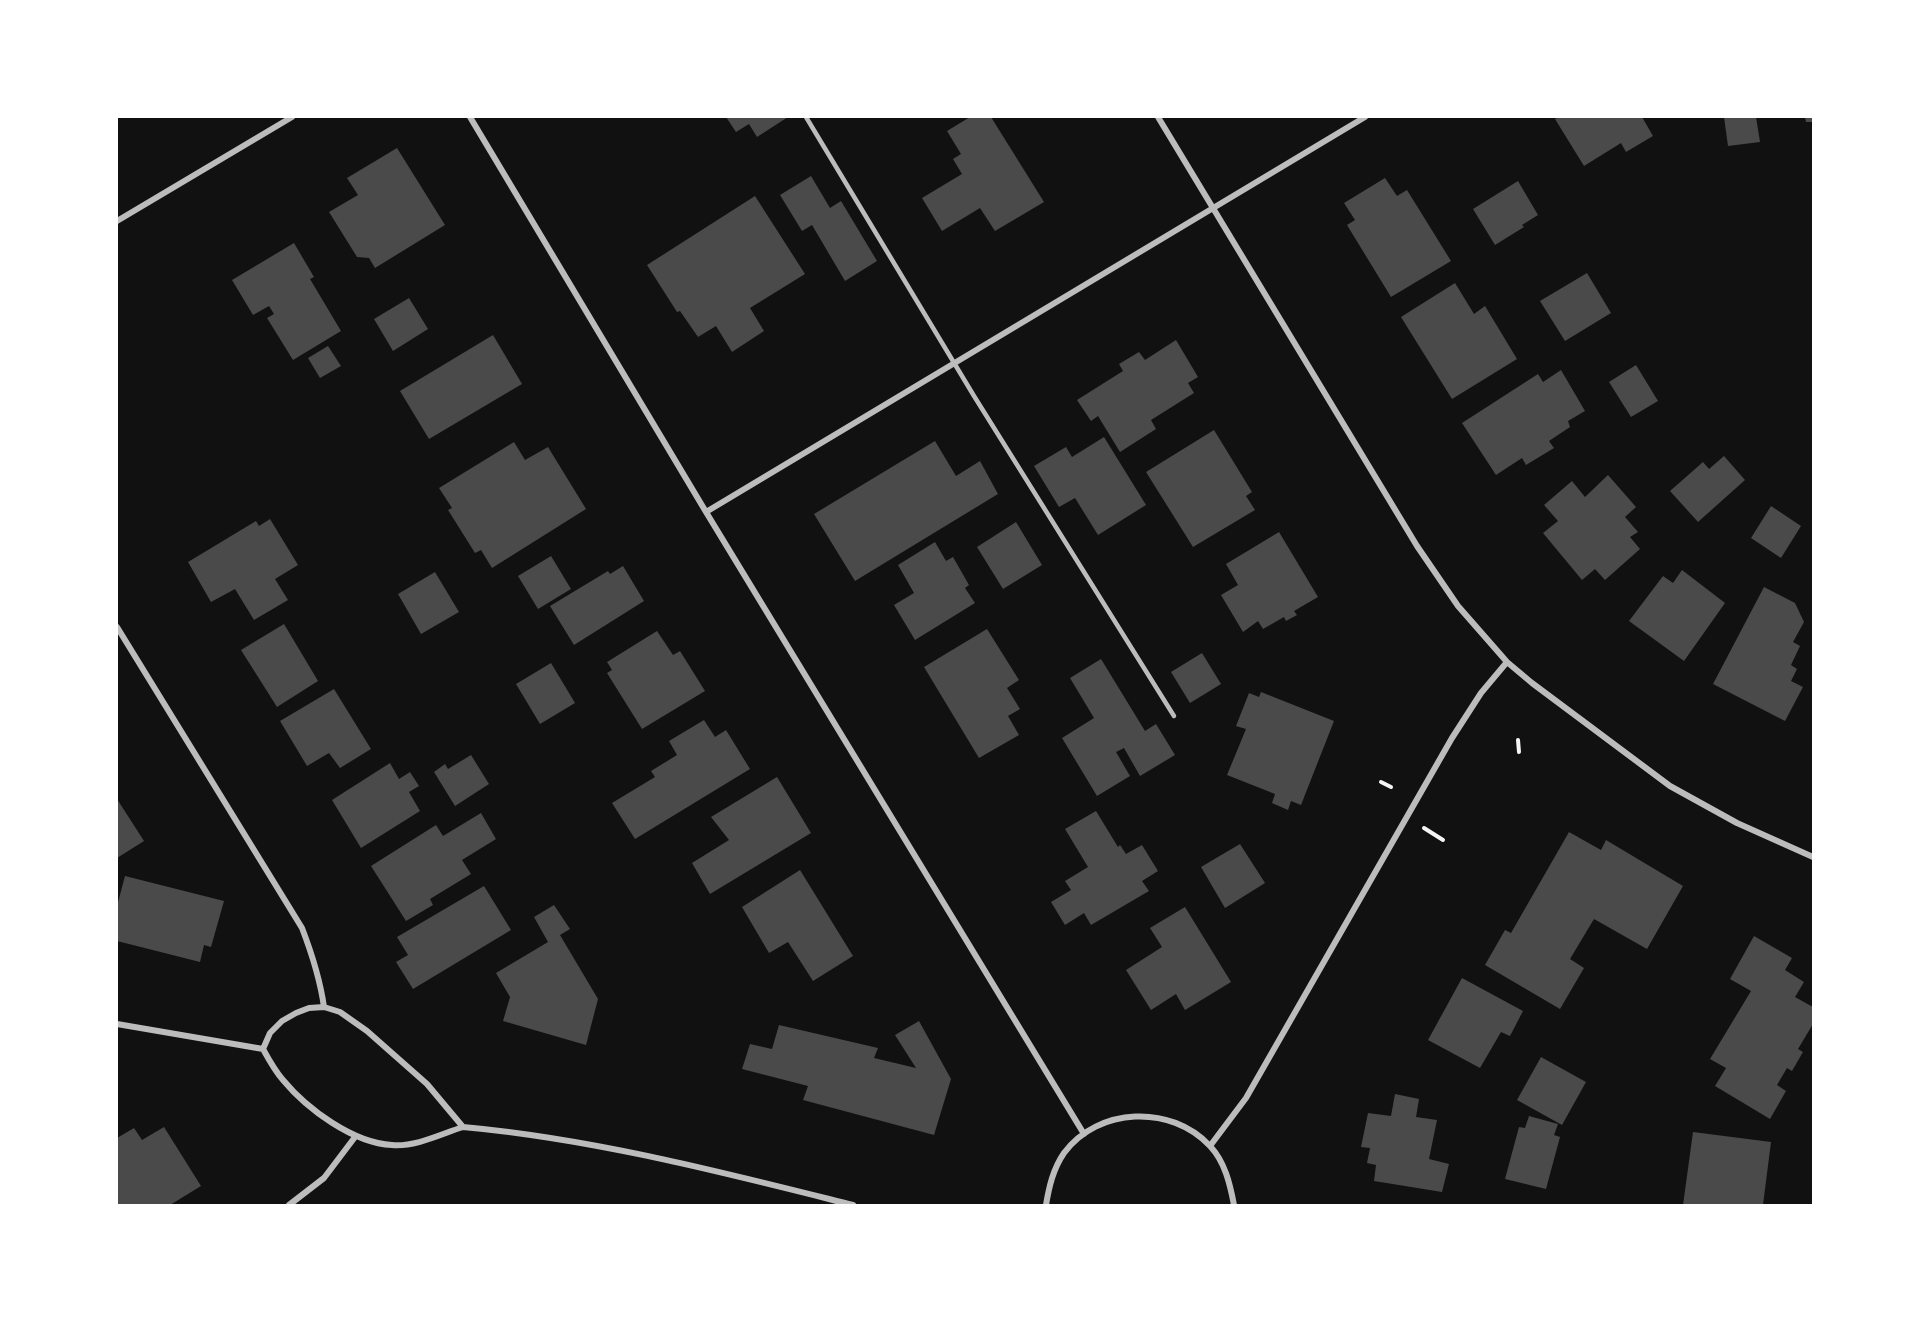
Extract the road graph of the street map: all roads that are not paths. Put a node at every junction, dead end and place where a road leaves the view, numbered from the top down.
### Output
1 (292, 117) edge
2 (470, 117) edge
3 (806, 117) edge
4 (1158, 117) edge
5 (1365, 117) edge
6 (1212, 208) junction
7 (117, 221) edge
8 (954, 363) junction
9 (706, 512) junction
10 (117, 627) edge
11 (1507, 662) junction
12 (1174, 716) dead end
13 (1813, 857) edge
14 (324, 1007) junction
15 (117, 1024) edge
16 (263, 1049) junction
17 (463, 1126) junction
18 (1084, 1134) junction
19 (355, 1137) junction
20 (1210, 1146) junction
21 (290, 1205) edge
22 (853, 1205) edge
23 (1046, 1205) edge
24 (1234, 1205) edge

1 - 7 street
2 - 9 street
3 - 8 lane
4 - 6 street
5 - 6 street
6 - 8 street
6 - 11 street
8 - 9 street
8 - 12 lane
9 - 18 street
10 - 14 street
11 - 13 street
11 - 20 street
14 - 16 street
14 - 17 street
15 - 16 street
16 - 19 street
17 - 19 street
17 - 22 street
18 - 20 street
18 - 23 street
19 - 21 street
20 - 24 street

